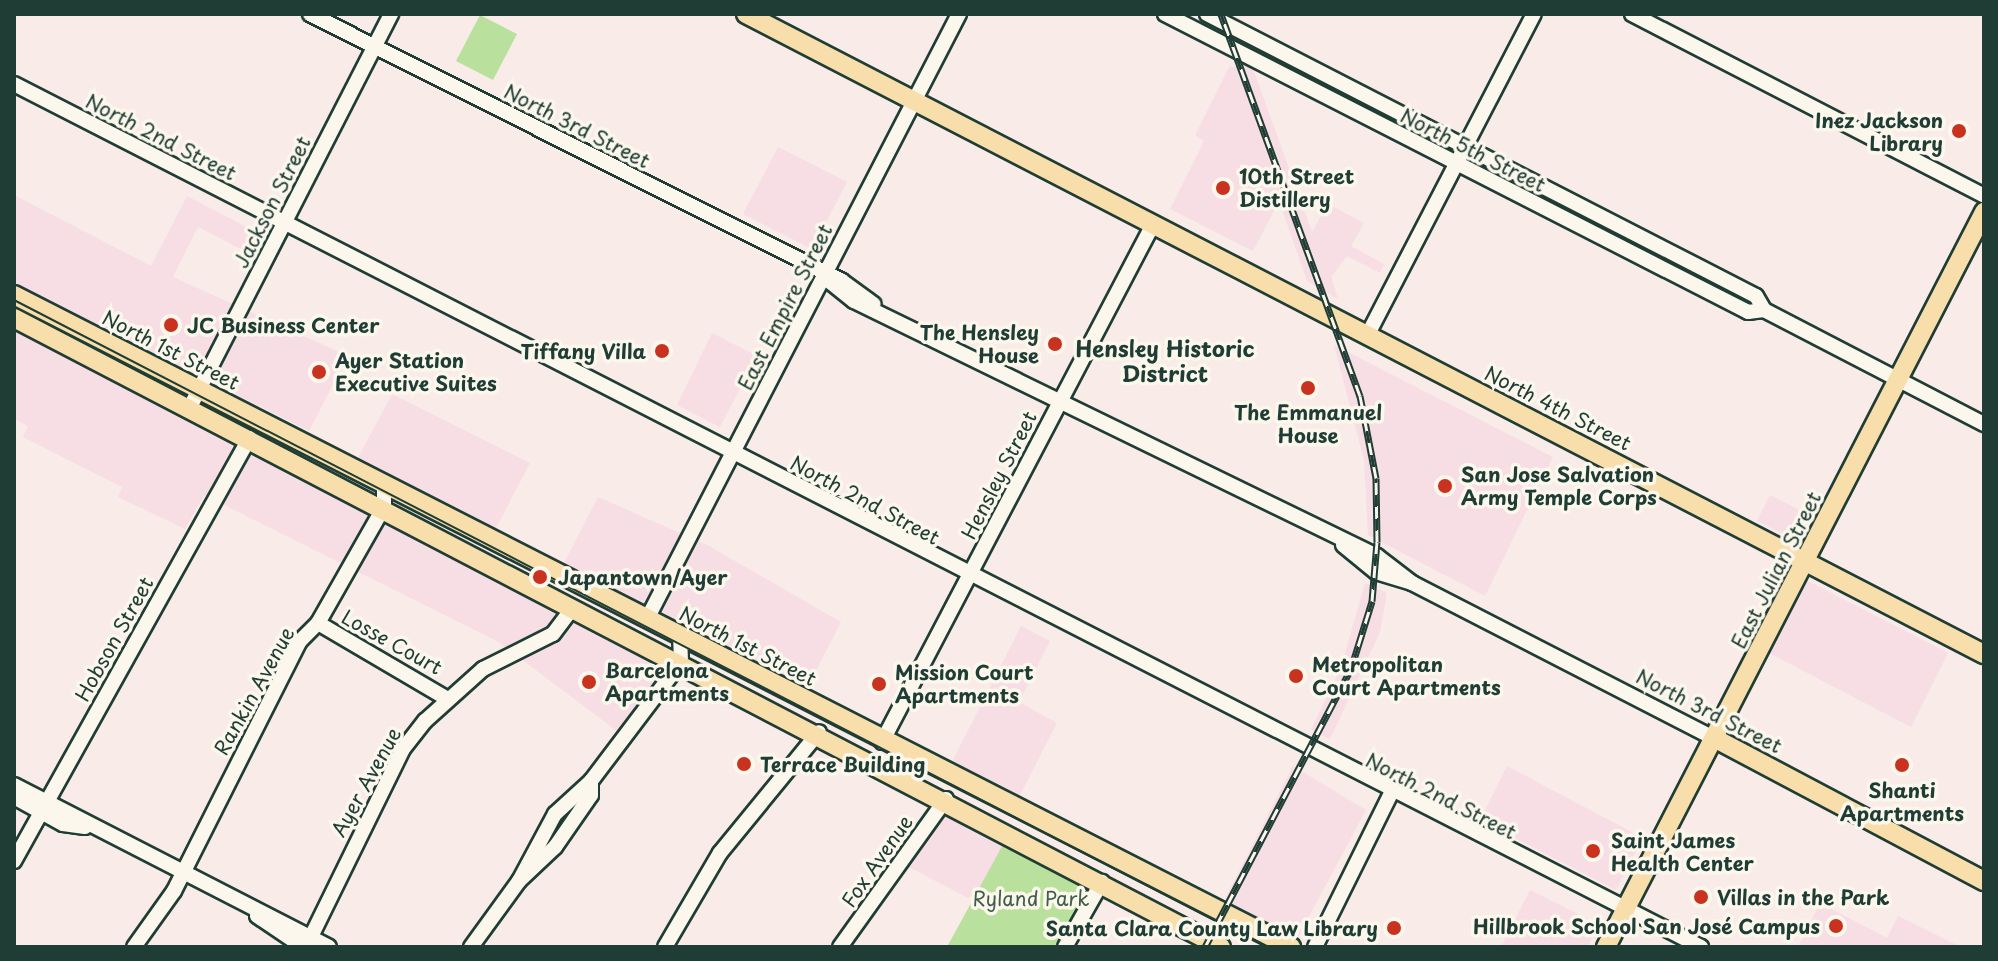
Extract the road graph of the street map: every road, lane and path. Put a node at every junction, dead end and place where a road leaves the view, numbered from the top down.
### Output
1 (310, 14) edge
2 (391, 14) edge
3 (746, 14) edge
4 (959, 14) edge
5 (1165, 14) edge
6 (1207, 14) edge
7 (1534, 14) edge
8 (1632, 14) edge
9 (374, 47) junction
10 (14, 84) edge
11 (915, 101) junction
12 (1463, 146) junction
13 (1454, 163) junction
14 (1984, 196) edge
15 (1984, 212) edge
16 (284, 222) junction
17 (1151, 228) junction
18 (824, 277) junction
19 (14, 295) edge
20 (1764, 310) junction
21 (14, 318) edge
22 (1368, 334) junction
23 (1898, 379) junction
24 (199, 389) junction
25 (1061, 401) junction
26 (189, 409) junction
27 (1984, 424) edge
28 (249, 438) junction
29 (732, 454) junction
30 (384, 485) junction
31 (384, 507) junction
32 (1805, 561) junction
33 (969, 577) junction
34 (572, 609) junction
35 (647, 619) junction
36 (318, 623) junction
37 (680, 636) junction
38 (1984, 654) edge
39 (681, 662) junction
40 (446, 698) junction
41 (819, 732) junction
42 (1714, 738) junction
43 (882, 742) junction
44 (14, 785) edge
45 (1391, 793) junction
46 (14, 797) edge
47 (946, 799) junction
48 (43, 806) junction
49 (14, 861) edge
50 (179, 876) junction
51 (1984, 881) edge
52 (1102, 882) junction
53 (1625, 910) junction
54 (305, 943) edge
55 (139, 945) edge
56 (329, 947) edge
57 (471, 947) edge
58 (665, 947) edge
59 (840, 947) edge
60 (1065, 947) edge
61 (1221, 947) edge
62 (1291, 947) edge
63 (1315, 947) edge
64 (1606, 947) edge
65 (1701, 947) edge

1 - 9 street, North 3rd Street
2 - 9 street, Jackson Street
3 - 11 main road, North 4th Street
4 - 11 street, East Empire Street
5 - 13 street, North 5th Street
6 - 12 street, North 5th Street
7 - 12 street
8 - 14 street
9 - 16 street, Jackson Street
9 - 18 street, North 3rd Street
10 - 16 street, North 2nd Street
11 - 17 main road, North 4th Street
11 - 18 street, East Empire Street
12 - 13 street
12 - 20 street, North 5th Street
13 - 20 street, North 5th Street
13 - 22 street
15 - 23 main road, East Julian Street
16 - 24 street, Jackson Street
16 - 29 street, North 2nd Street
17 - 22 main road, North 4th Street
17 - 25 street, Hensley Street
18 - 25 street, North 3rd Street
18 - 29 street, East Empire Street
19 - 24 main road, North 1st Street
20 - 23 street, North 5th Street
21 - 26 main road
22 - 32 main road, North 4th Street
23 - 27 street, North 5th Street
23 - 32 main road, East Julian Street
24 - 26 street, Jackson Street
24 - 30 main road, North 1st Street
25 - 33 street, Hensley Street
25 - 42 street, North 3rd Street
26 - 28 main road
28 - 31 main road
28 - 48 street, Hobson Street
29 - 33 street, North 2nd Street
29 - 35 street, East Empire Street
30 - 31 street, Rankin Avenue
30 - 35 main road, North 1st Street
31 - 34 main road
31 - 36 street, Rankin Avenue
32 - 38 main road, North 4th Street
32 - 42 main road, East Julian Street
33 - 43 street, Hensley Street
33 - 45 street, North 2nd Street
34 - 39 main road
34 - 40 street, Ayer Avenue
35 - 37 main road, North 1st Street
36 - 40 street, Losse Court
36 - 50 street, Rankin Avenue
37 - 39 street
37 - 43 main road, North 1st Street
39 - 41 main road
39 - 57 street
40 - 54 street, Ayer Avenue
41 - 47 main road
41 - 58 street
42 - 51 main road, North 3rd Street
42 - 53 main road, East Julian Street
43 - 62 main road, North 1st Street
44 - 48 street
45 - 53 street, North 2nd Street
45 - 63 street
46 - 48 street
47 - 52 main road
47 - 59 street, Fox Avenue
48 - 49 street, Hobson Street
48 - 50 street
50 - 54 street
50 - 55 street, Rankin Avenue
52 - 60 street
52 - 61 main road
53 - 64 main road, East Julian Street
53 - 65 street, North 2nd Street
54 - 56 street

